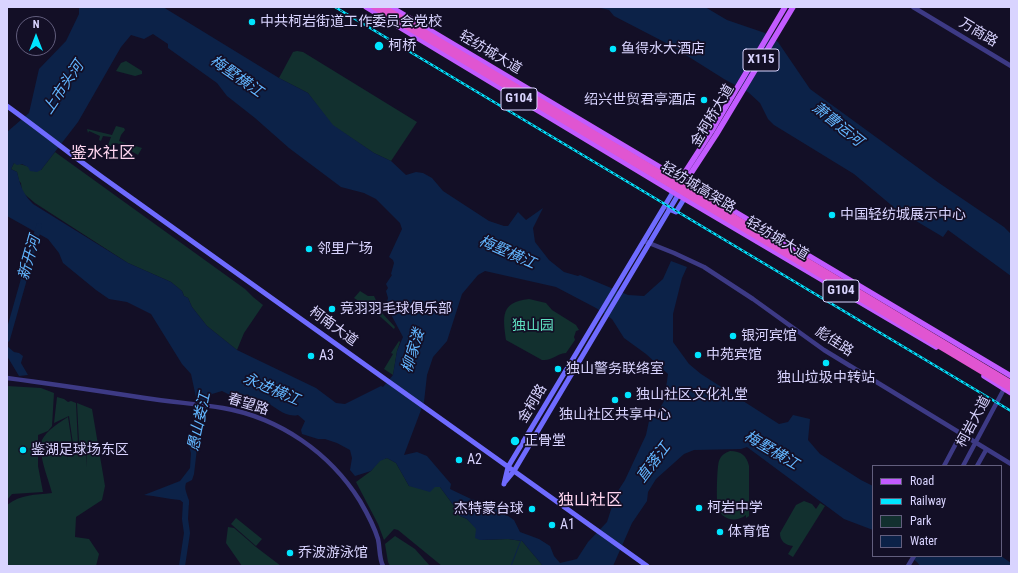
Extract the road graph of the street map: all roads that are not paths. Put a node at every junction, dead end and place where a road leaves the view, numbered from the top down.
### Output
1 (366, 7) edge
2 (374, 7) edge
3 (383, 7) edge
4 (391, 7) edge
5 (785, 7) edge
6 (793, 7) edge
7 (913, 7) edge
8 (783, 16) junction
9 (1011, 66) edge
10 (733, 101) junction
11 (7, 106) edge
12 (680, 179) junction
13 (686, 183) junction
14 (675, 193) junction
15 (684, 199) junction
16 (669, 209) junction
17 (644, 241) junction
18 (650, 243) junction
19 (623, 282) junction
20 (598, 324) junction
21 (1011, 376) edge
22 (7, 378) edge
23 (1011, 382) edge
24 (1004, 389) junction
25 (1011, 389) edge
26 (1011, 393) edge
27 (962, 434) junction
28 (976, 443) junction
29 (986, 450) junction
30 (1011, 464) edge
31 (945, 465) edge
32 (964, 465) edge
33 (978, 465) edge
34 (508, 467) junction
35 (514, 470) junction
36 (383, 566) edge
37 (647, 566) edge

1 - 14 main road, 轻纺城大道 / G104
2 - 25 highway, 轻纺城高架路, bridge
3 - 23 highway, 轻纺城高架路, bridge
4 - 12 main road, 轻纺城大道 / G104
5 - 8 main road, 金柯桥大道 / X115
6 - 8 main road, 金柯桥大道 / X115
7 - 9 street, 万商路
8 - 10 main road, 金柯桥大道 / X115
10 - 12 main road, 金柯桥大道 / X115
10 - 13 main road, 金柯桥大道 / X115
11 - 34 main road, 柯南大道
12 - 13 main road, 轻纺城大道 / G104
12 - 14 main road, 金柯桥大道
13 - 14 main road, 金柯桥大道 / X115
13 - 21 main road, 轻纺城大道 / G104
14 - 15 main road, 轻纺城大道 / G104
14 - 16 main road, 金柯路
14 - 17 main road, 金柯路
15 - 16 main road
15 - 24 main road, 轻纺城大道 / G104
16 - 18 main road, 金柯路
17 - 18 street, 彪佳路
17 - 19 main road, 金柯路
18 - 19 main road, 金柯路
18 - 27 street, 彪佳路
19 - 20 main road, 金柯路
20 - 34 main road, 金柯路
20 - 35 main road, 金柯路
22 - 36 street, 春望路
24 - 26 main road, 轻纺城大道 / G104
24 - 28 street, 柯岩大道
27 - 28 street, 彪佳路
27 - 31 street
28 - 29 street, 彪佳路
28 - 32 street, 柯岩大道
29 - 30 street, 彪佳路
29 - 33 street
34 - 35 main road, 柯南大道
34 - 35 main road, 金柯路
35 - 37 main road, 柯南大道

